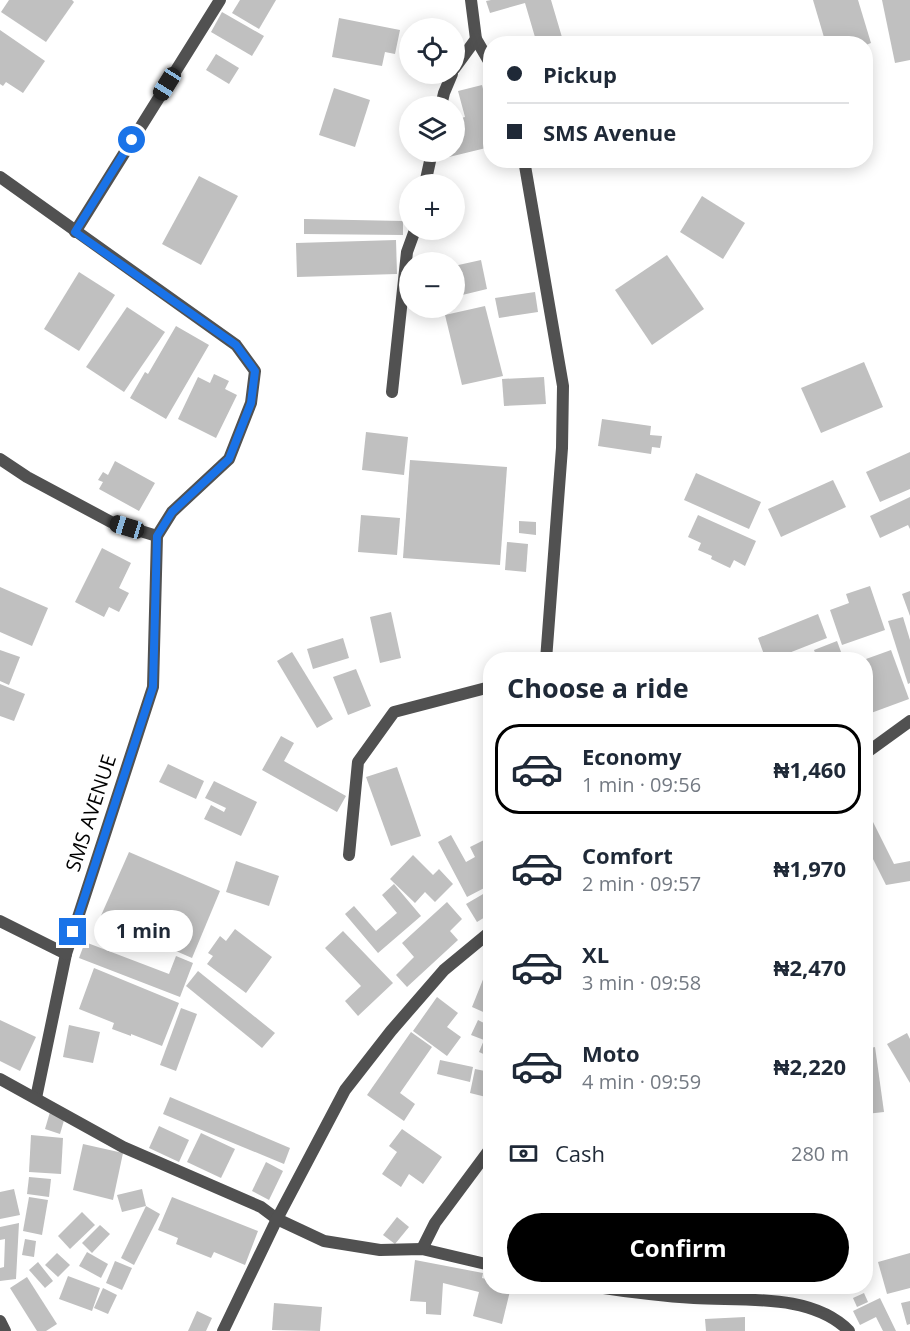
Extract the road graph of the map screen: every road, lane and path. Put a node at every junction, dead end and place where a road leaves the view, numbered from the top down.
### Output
1 (220, 0) edge
2 (471, 0) edge
3 (476, 39) junction
4 (483, 51) edge
5 (465, 54) edge
6 (525, 168) edge
7 (0, 177) edge
8 (75, 232) junction
9 (411, 240) edge
10 (392, 392) dead end
11 (0, 459) edge
12 (157, 536) junction
13 (547, 652) edge
14 (483, 689) edge
15 (910, 721) edge
16 (873, 748) edge
17 (349, 855) dead end
18 (0, 921) edge
19 (483, 938) edge
20 (66, 954) junction
21 (0, 1079) edge
22 (36, 1098) junction
23 (483, 1158) edge
24 (277, 1219) junction
25 (422, 1249) junction
26 (483, 1263) edge
27 (643, 1294) edge
28 (0, 1321) edge
29 (5, 1331) edge
30 (223, 1331) edge
31 (849, 1331) edge

1 - 8 street
2 - 3 street
3 - 4 street
3 - 5 street
6 - 13 street
7 - 8 street
8 - 12 street
9 - 10 street
11 - 12 street
12 - 20 street, SMS AVENUE
14 - 17 street
15 - 16 street
18 - 20 street
19 - 24 street
20 - 22 street, SMS AVENUE
21 - 22 street
22 - 24 street
23 - 25 street
24 - 25 street
24 - 30 street
25 - 26 street
27 - 31 street
28 - 29 street

